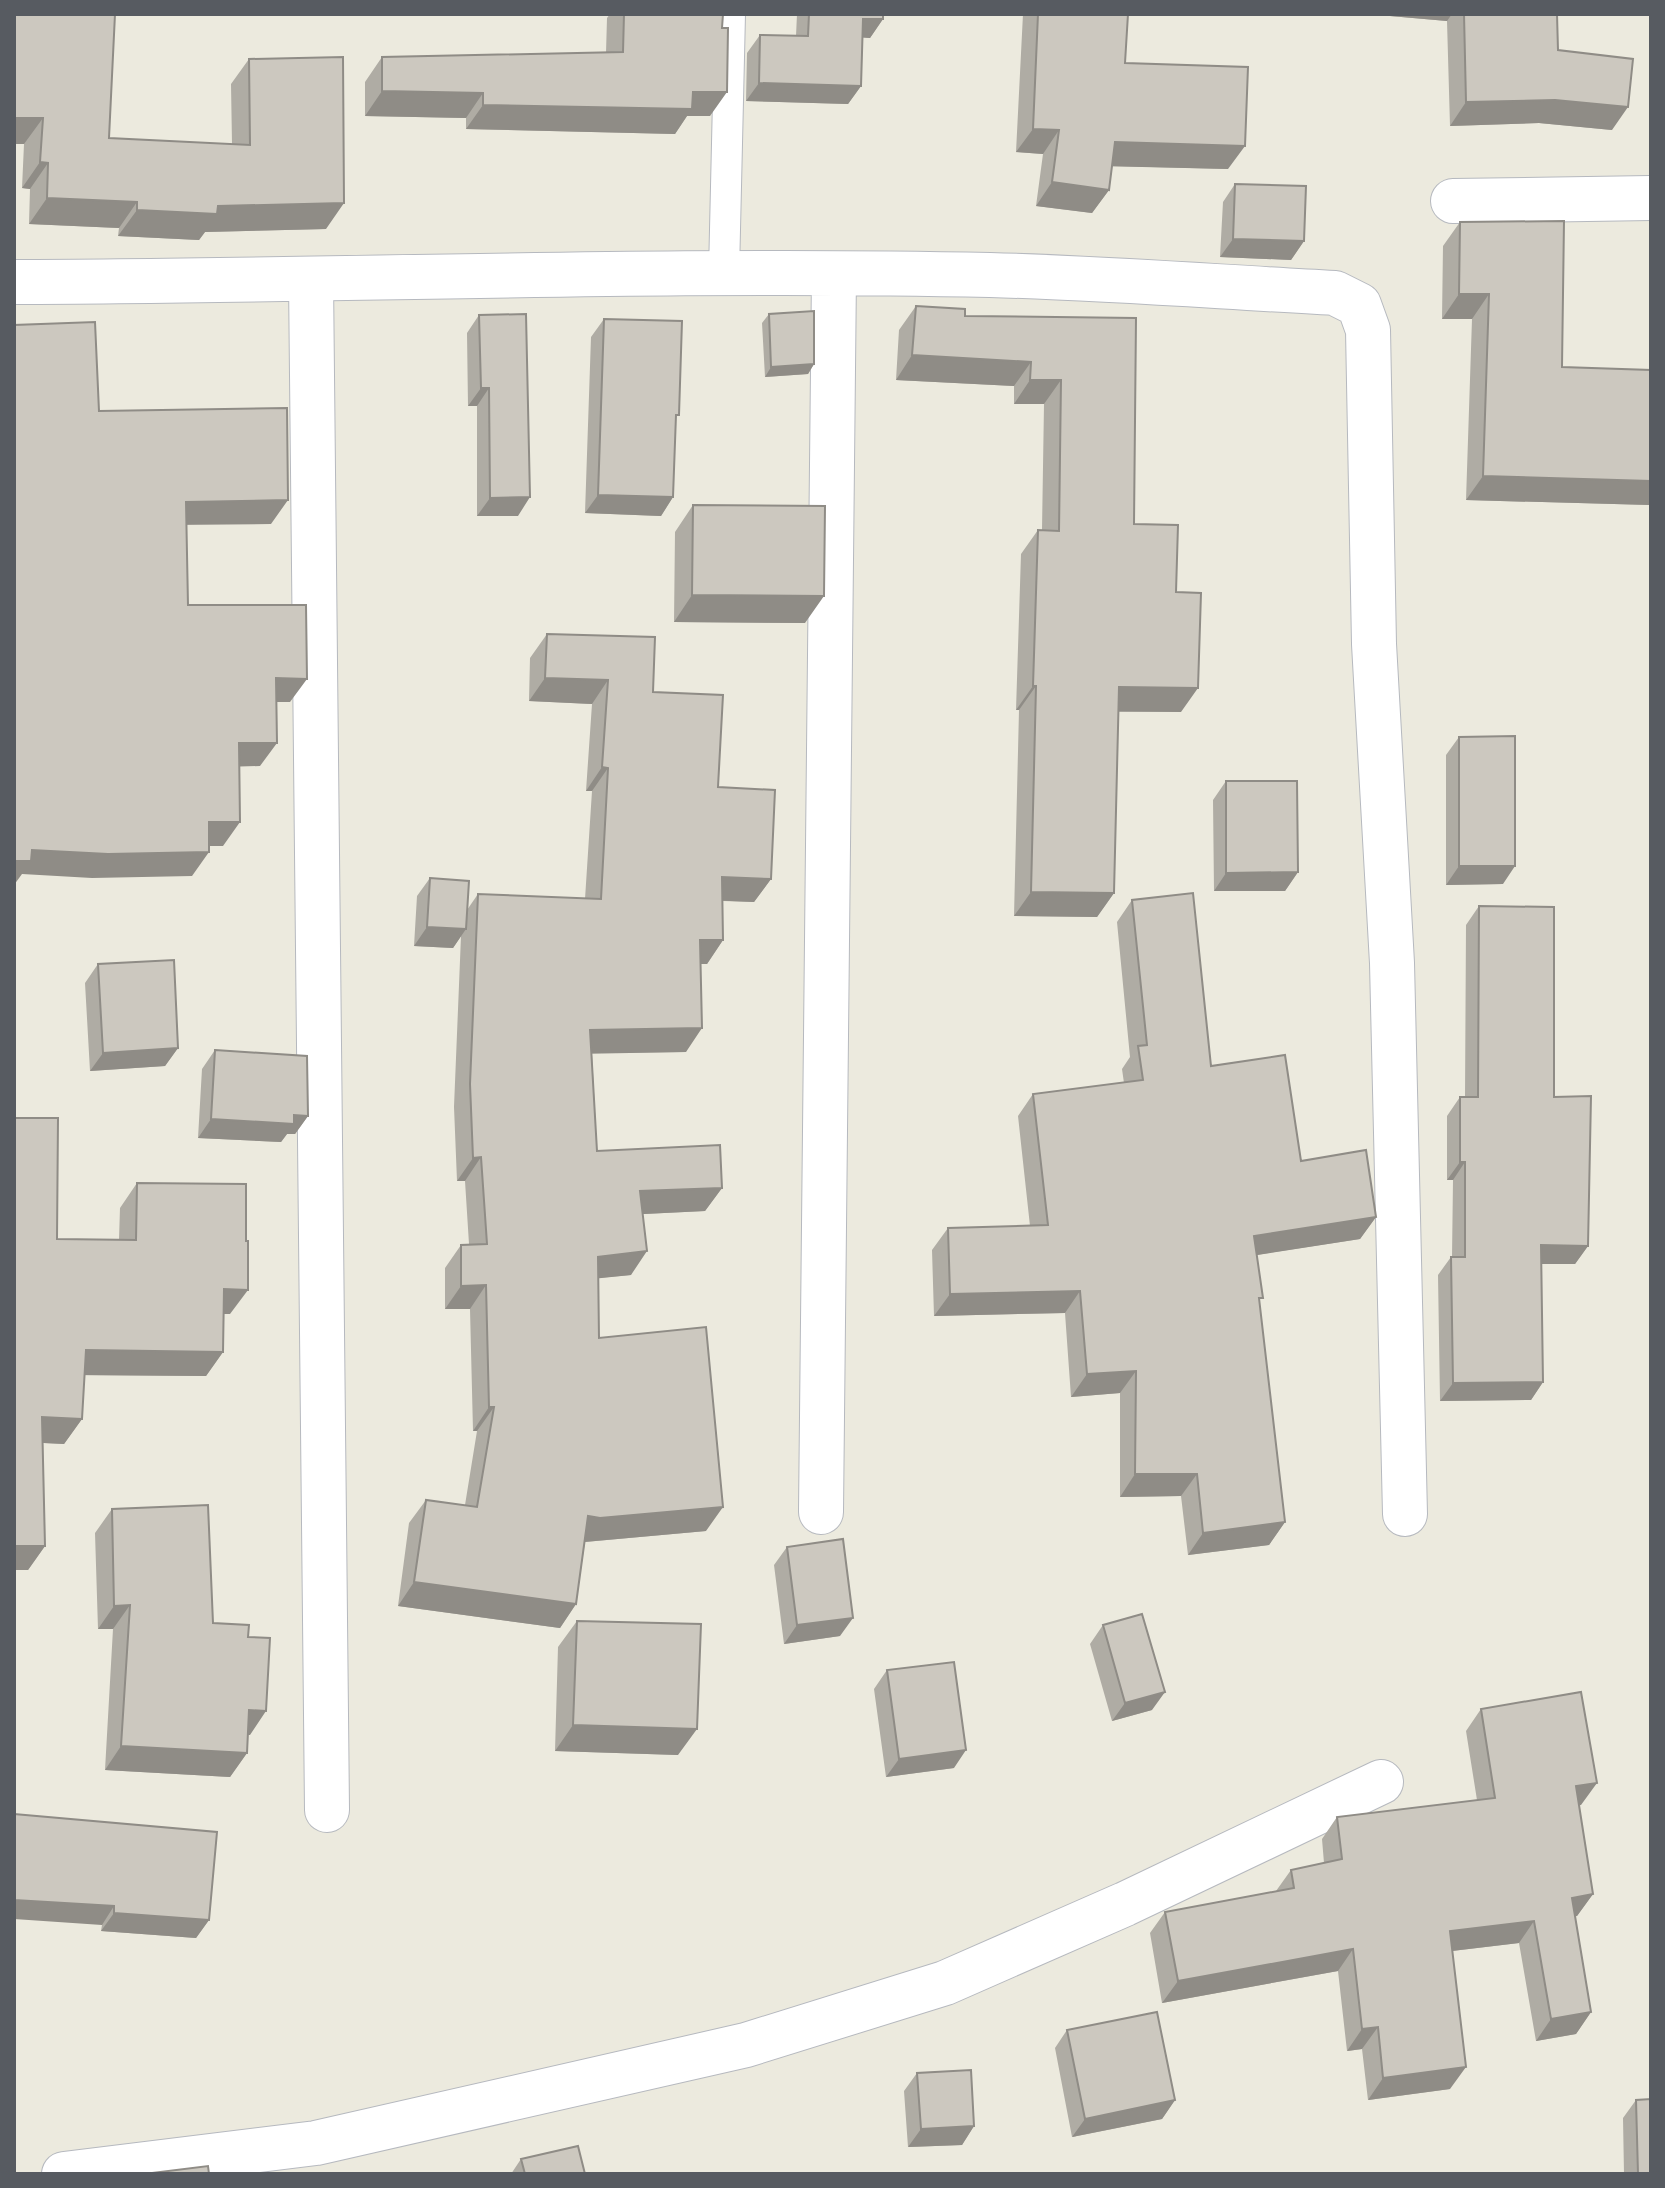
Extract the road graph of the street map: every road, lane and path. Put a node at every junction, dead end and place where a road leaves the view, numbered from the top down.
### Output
1 (730, 14) edge
2 (1651, 198) edge
3 (1453, 201) dead end
4 (724, 273) junction
5 (834, 274) junction
6 (311, 279) junction
7 (14, 282) edge
8 (821, 1512) dead end
9 (1405, 1514) dead end
10 (1381, 1782) dead end
11 (327, 1810) dead end
12 (64, 2174) edge

1 - 4 lane
2 - 3 street
4 - 5 street
4 - 6 street
5 - 8 street
5 - 9 street
6 - 7 street
6 - 11 street
10 - 12 street

